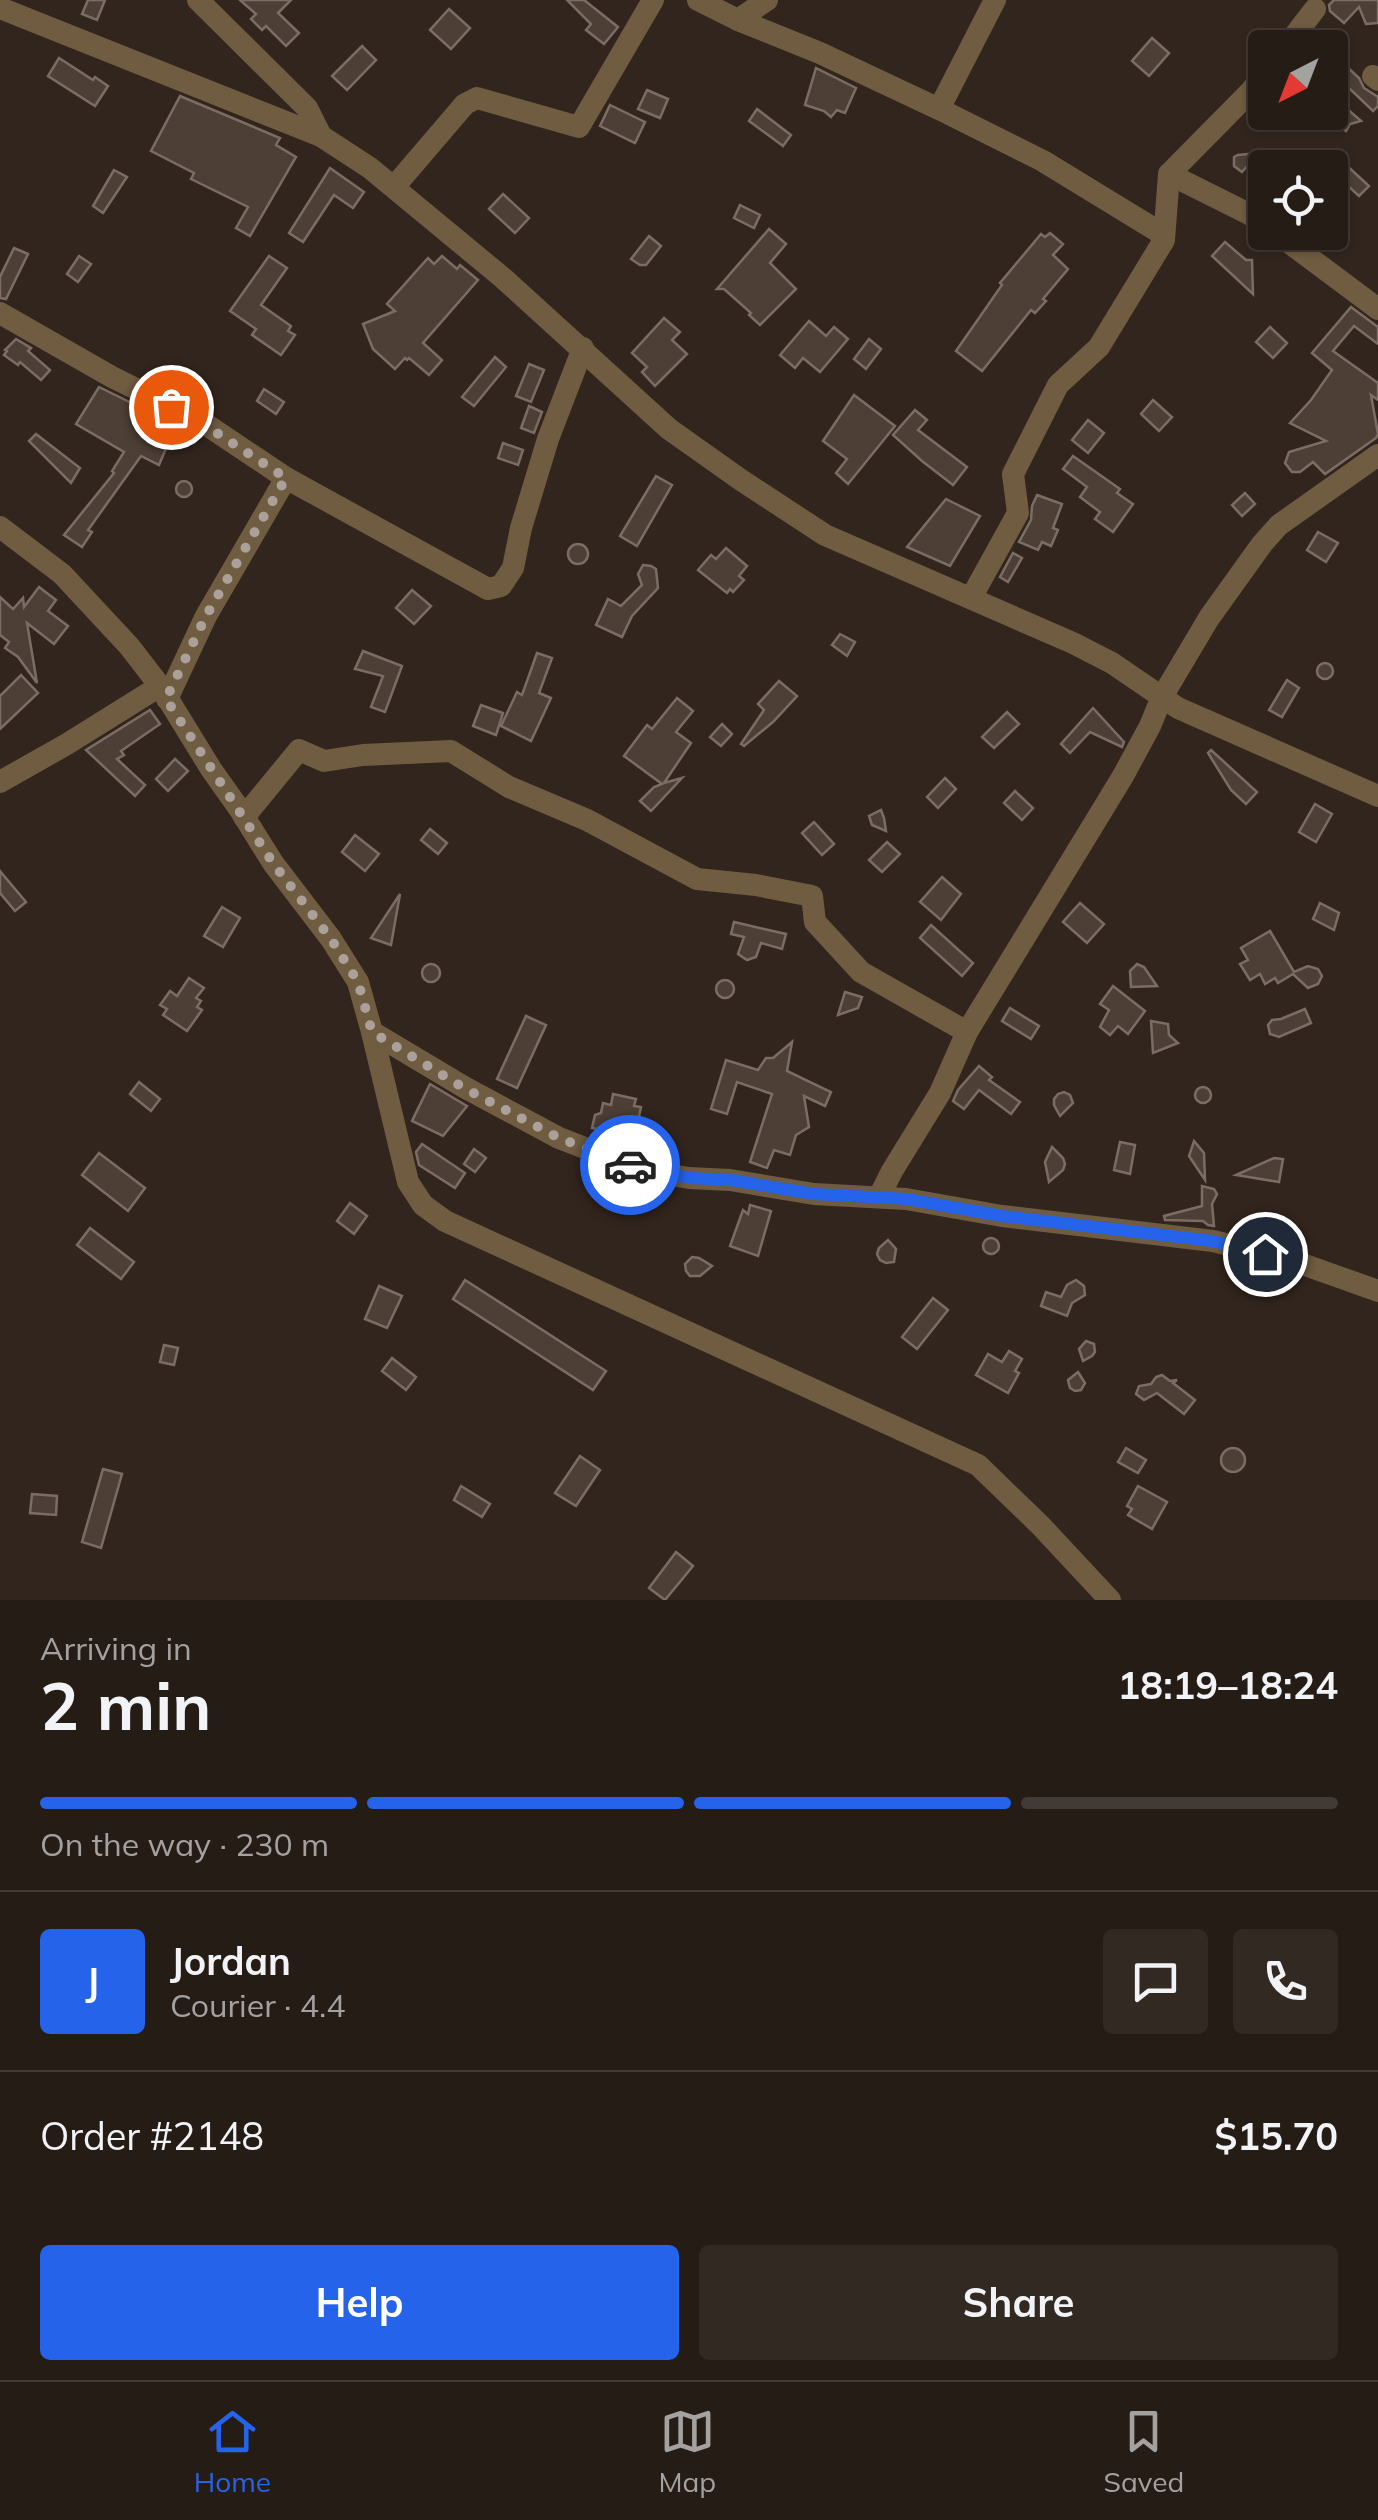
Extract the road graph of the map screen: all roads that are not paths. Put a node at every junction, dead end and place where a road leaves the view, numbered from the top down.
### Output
1 (198, 0) edge
2 (653, 0) edge
3 (698, 0) edge
4 (767, 0) edge
5 (995, 0) edge
6 (0, 8) edge
7 (1316, 9) dead end
8 (738, 20) junction
9 (1299, 30) edge
10 (1248, 93) edge
11 (940, 109) junction
12 (321, 136) junction
13 (1168, 174) junction
14 (394, 188) junction
15 (1248, 214) edge
16 (1164, 234) junction
17 (1299, 250) edge
18 (1378, 310) edge
19 (0, 313) edge
20 (582, 348) junction
21 (1378, 455) edge
22 (286, 478) junction
23 (0, 527) edge
24 (972, 598) junction
25 (163, 692) junction
26 (1162, 698) junction
27 (0, 782) edge
28 (1377, 794) edge
29 (244, 817) junction
30 (372, 1032) junction
31 (967, 1032) junction
32 (879, 1198) junction
33 (1378, 1292) edge
34 (1110, 1600) edge

1 - 12 street
2 - 14 street
3 - 8 street
4 - 8 street
5 - 11 street
6 - 12 street
7 - 9 street
8 - 11 street
10 - 13 street
11 - 16 street
12 - 14 street
13 - 15 street
13 - 16 street
14 - 20 street
16 - 24 street
17 - 18 street
19 - 22 street
20 - 22 street
20 - 24 street
21 - 26 street
22 - 25 street
23 - 25 street
24 - 26 street
25 - 27 street
25 - 29 street
26 - 28 street
26 - 31 street
29 - 30 street
29 - 31 street
30 - 32 street
30 - 34 street
31 - 32 street
32 - 33 street

